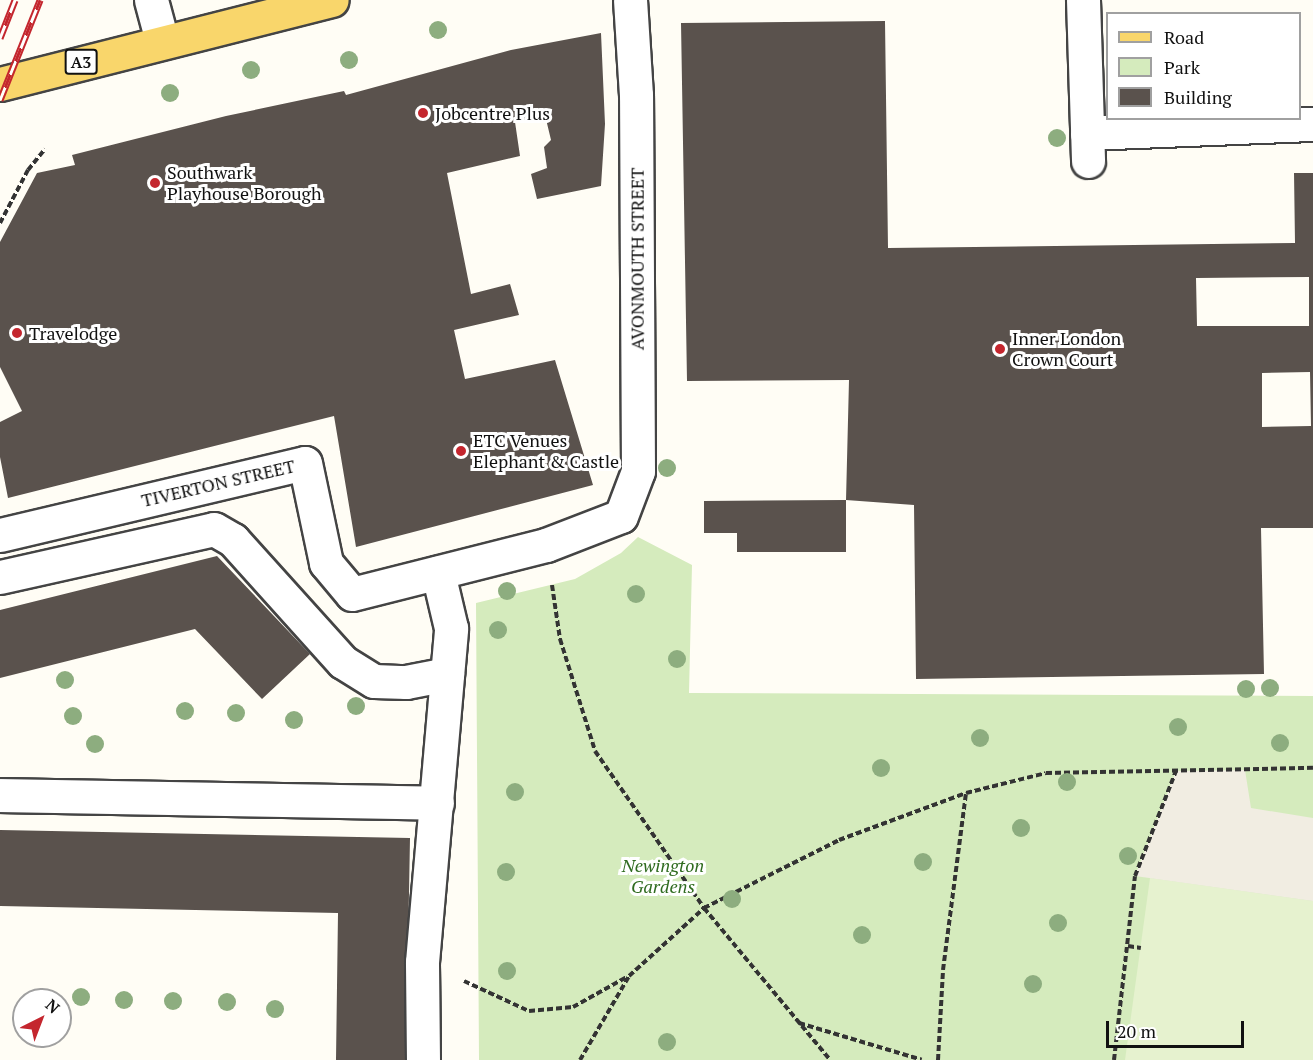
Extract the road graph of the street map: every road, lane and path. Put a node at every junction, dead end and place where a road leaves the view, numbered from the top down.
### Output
1 (151, 0) edge
2 (332, 0) edge
3 (630, 0) edge
4 (1083, 0) edge
5 (162, 41) junction
6 (0, 84) edge
7 (1313, 124) edge
8 (45, 149) dead end
9 (0, 223) edge
10 (621, 516) joint
11 (0, 535) edge
12 (546, 545) junction
13 (438, 573) junction
14 (0, 577) edge
15 (447, 674) junction
16 (1313, 768) edge
17 (1176, 771) junction
18 (966, 793) junction
19 (0, 795) edge
20 (437, 803) junction
21 (704, 908) junction
22 (1128, 946) junction
23 (1141, 948) dead end
24 (422, 962) junction
25 (629, 976) junction
26 (797, 1022) junction
27 (423, 1060) edge
28 (580, 1060) edge
29 (830, 1060) edge
30 (922, 1060) edge
31 (938, 1060) edge
32 (1114, 1060) edge

1 - 5 street
2 - 5 main road, A3
3 - 10 street, AVONMOUTH STREET
4 - 7 street
5 - 6 main road, A3
8 - 9 path
10 - 12 street, TIVERTON STREET
11 - 13 street, TIVERTON STREET
12 - 13 street, TIVERTON STREET
12 - 21 path
13 - 15 street
14 - 15 street
15 - 20 street
16 - 17 path
17 - 18 path
17 - 22 path
18 - 21 path
18 - 31 path
19 - 20 street
20 - 24 street
21 - 25 path
21 - 26 path
22 - 23 path
22 - 32 path
24 - 25 path
24 - 27 street
25 - 28 path
26 - 29 path
26 - 30 path

